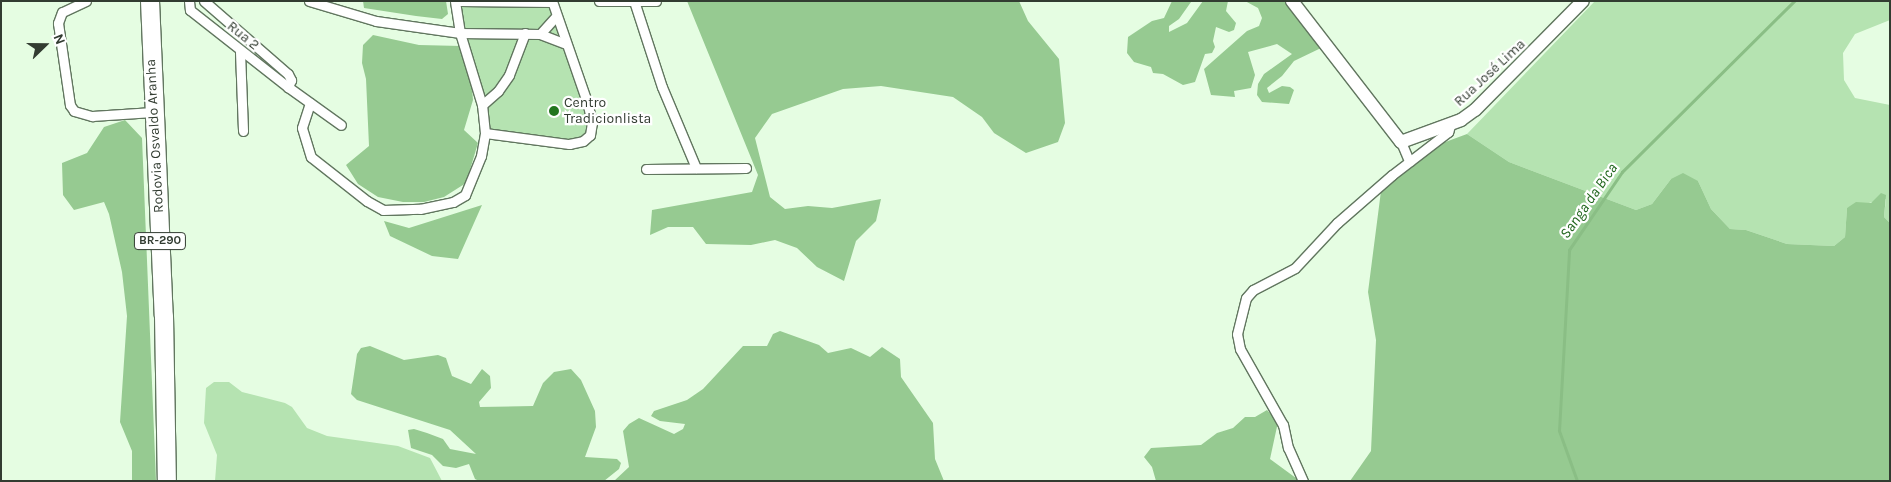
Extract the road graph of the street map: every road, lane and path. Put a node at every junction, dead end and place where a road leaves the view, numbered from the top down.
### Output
1 (86, 1) edge
2 (150, 1) edge
3 (189, 1) edge
4 (204, 1) edge
5 (455, 1) edge
6 (460, 1) edge
7 (600, 1) edge
8 (656, 1) edge
9 (1292, 1) edge
10 (1583, 1) edge
11 (312, 2) edge
12 (552, 2) edge
13 (635, 2) edge
14 (556, 16) junction
15 (460, 33) junction
16 (525, 33) junction
17 (540, 34) junction
18 (564, 43) junction
19 (240, 52) junction
20 (288, 87) junction
21 (310, 103) junction
22 (482, 105) junction
23 (153, 112) junction
24 (1451, 123) junction
25 (341, 124) dead end
26 (243, 131) dead end
27 (485, 133) junction
28 (1401, 142) junction
29 (1409, 161) junction
30 (696, 168) junction
31 (746, 168) dead end
32 (646, 169) dead end
33 (167, 481) edge
34 (1303, 481) edge

1 - 23 street
2 - 23 highway, Rodovia Osvaldo Aranha / BR-290
3 - 19 street, Rua 2
4 - 20 street, Rua 2
5 - 15 street
6 - 12 street
7 - 13 street
8 - 13 street
9 - 28 street
10 - 24 street, Rua José Lima
11 - 15 street
12 - 14 street
13 - 30 street
14 - 17 street
14 - 18 street
15 - 16 street
15 - 22 street
16 - 17 street
16 - 22 street
17 - 18 street
18 - 27 street
19 - 20 street, Rua 2
19 - 26 street
20 - 21 street, Rua 2
21 - 25 street, Rua 2
21 - 27 street
22 - 27 street
23 - 33 highway, Rodovia Osvaldo Aranha / BR-290
24 - 28 street, Rua José Lima
24 - 29 street
28 - 29 street
29 - 34 street
30 - 31 street
30 - 32 street

